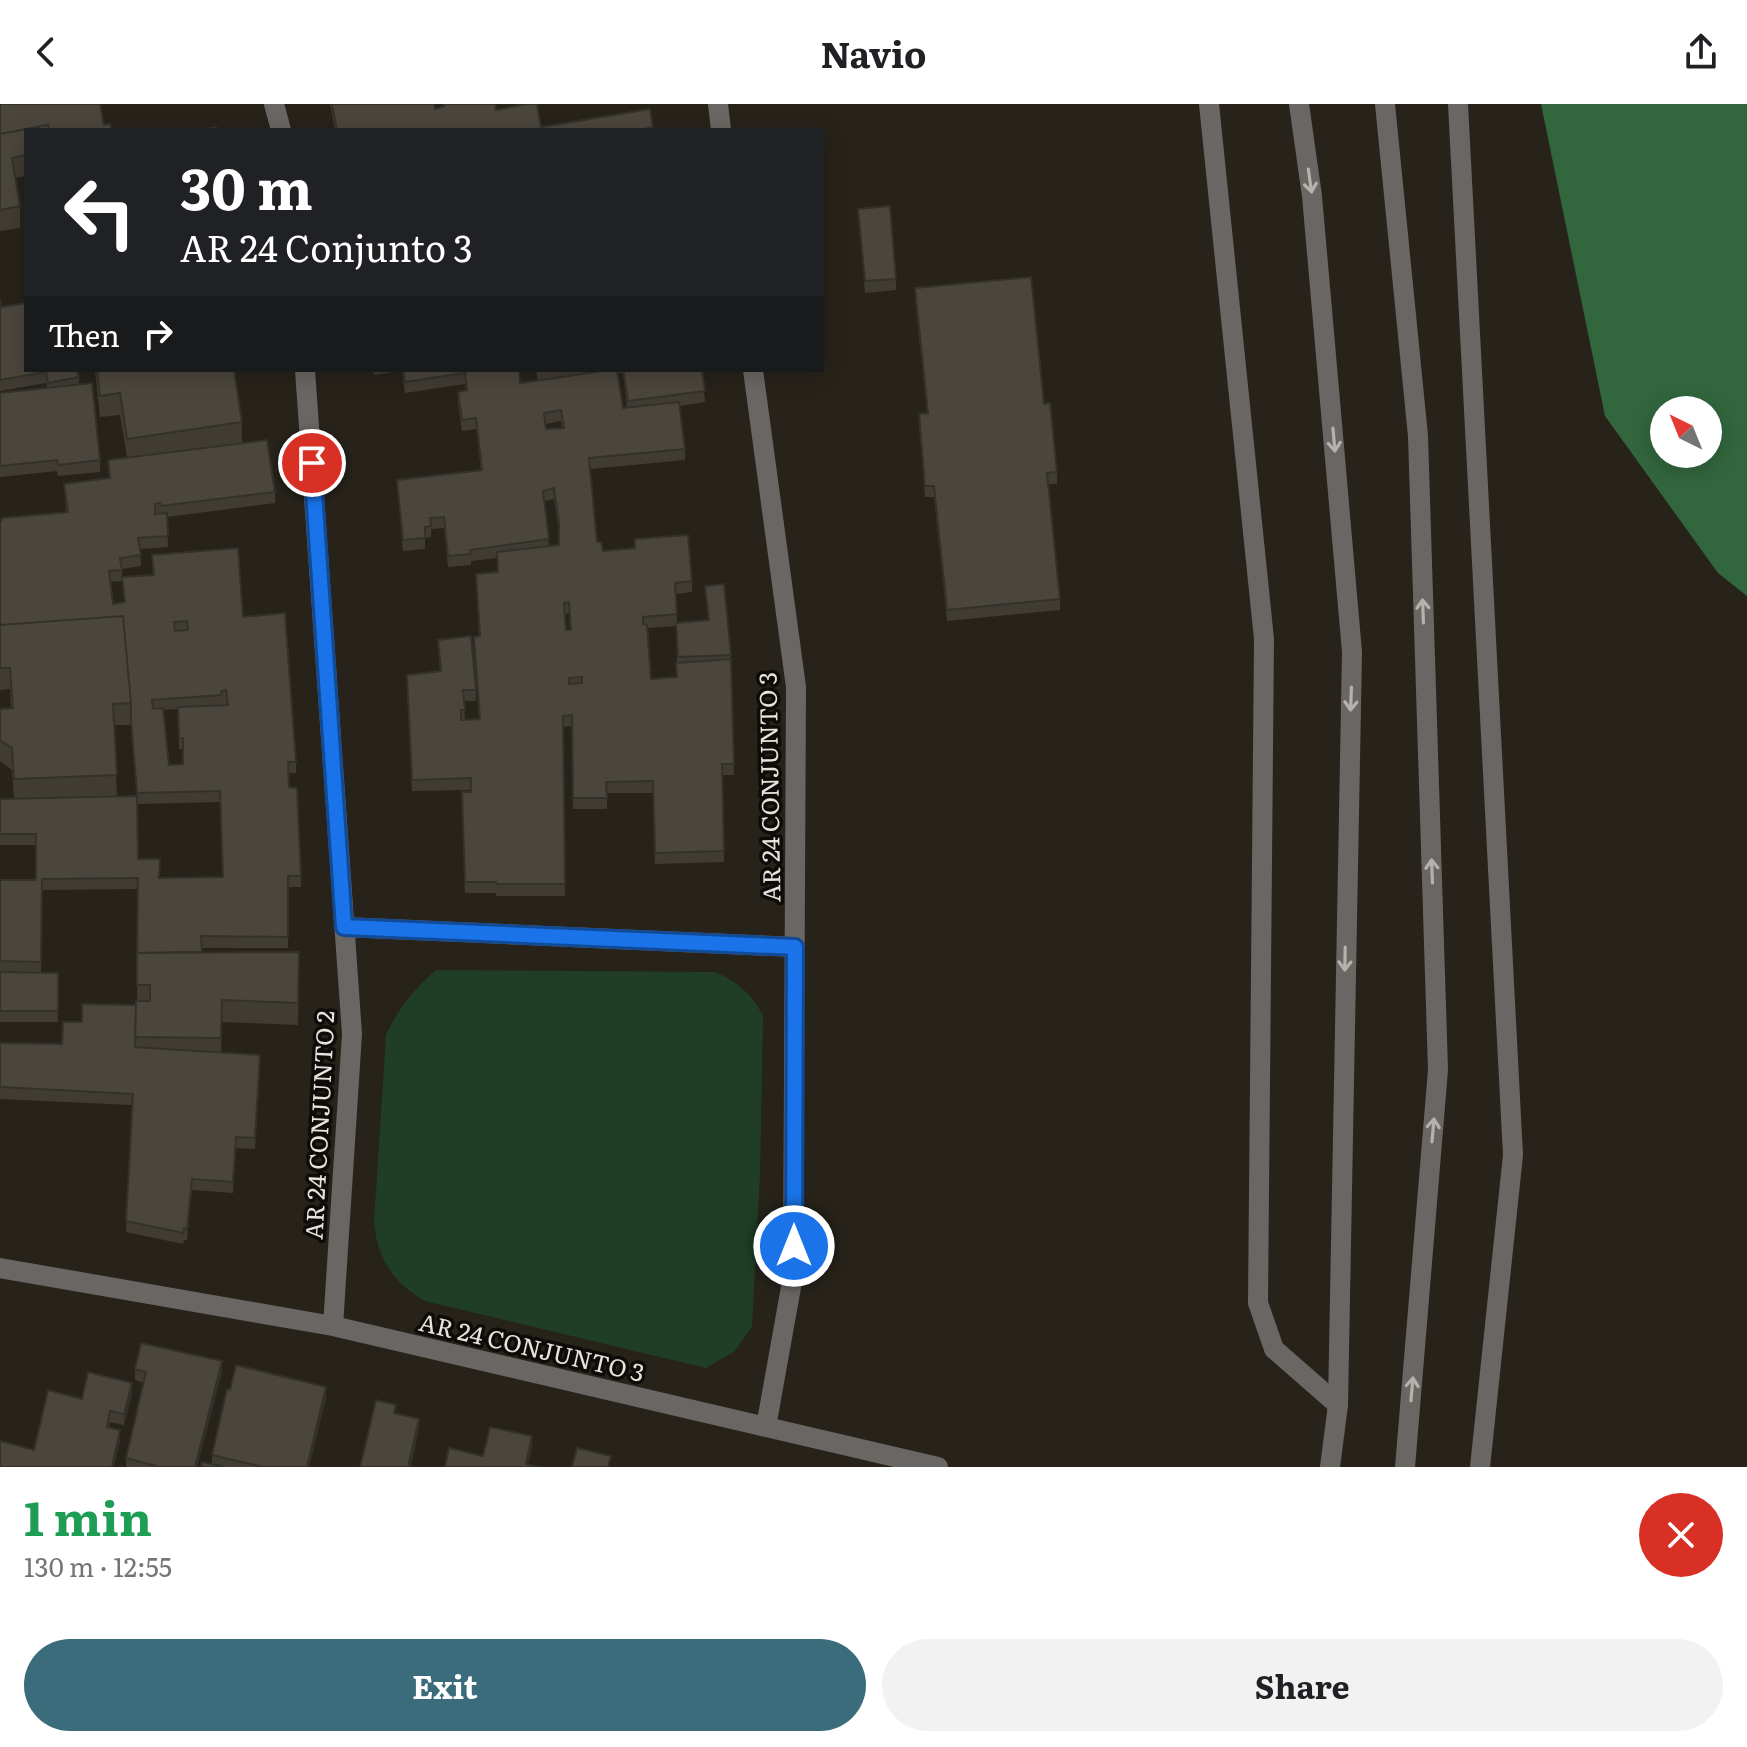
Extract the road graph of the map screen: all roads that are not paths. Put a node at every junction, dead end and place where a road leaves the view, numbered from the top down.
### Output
1 (274, 104) edge
2 (718, 104) edge
3 (1209, 104) edge
4 (1299, 104) edge
5 (1385, 104) edge
6 (1458, 104) edge
7 (280, 128) edge
8 (721, 128) edge
9 (305, 372) edge
10 (753, 372) edge
11 (344, 927) junction
12 (795, 947) junction
13 (0, 1268) edge
14 (333, 1326) junction
15 (1338, 1405) junction
16 (766, 1427) junction
17 (938, 1467) edge
18 (1330, 1467) edge
19 (1405, 1467) edge
20 (1480, 1467) edge

1 - 7 street
2 - 8 street
3 - 15 street
4 -> 15 street
19 -> 5 street
6 - 20 street
9 - 11 street, AR 24 CONJUNTO 2
10 - 12 street, AR 24 CONJUNTO 3
11 - 12 street
11 - 14 street, AR 24 CONJUNTO 2
12 - 16 street, AR 24 CONJUNTO 3
13 - 14 street, AR 24 CONJUNTO 3
14 - 16 street, AR 24 CONJUNTO 3
15 - 18 street
16 - 17 street, AR 24 CONJUNTO 3

